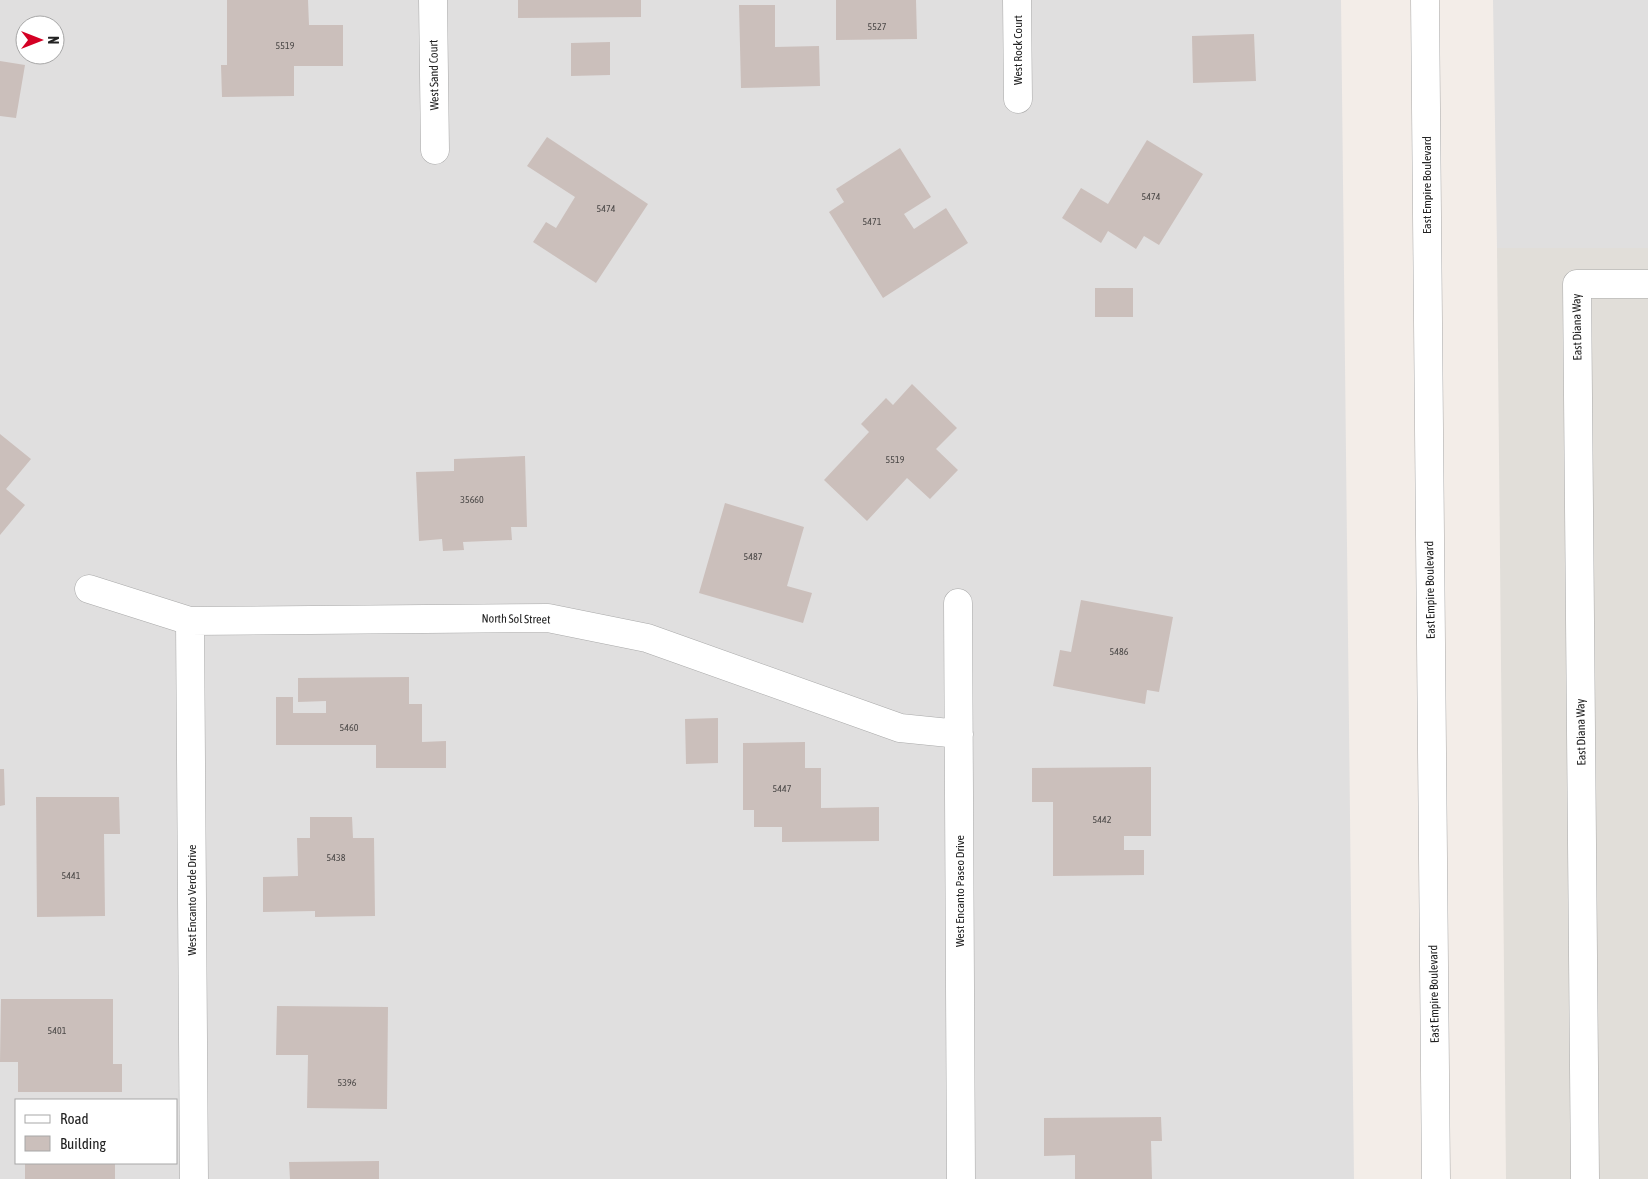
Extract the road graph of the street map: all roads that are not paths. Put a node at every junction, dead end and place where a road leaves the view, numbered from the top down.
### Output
1 (433, 0) edge
2 (1017, 0) edge
3 (1425, 0) edge
4 (1018, 99) dead end
5 (435, 150) dead end
6 (1648, 284) edge
7 (89, 589) dead end
8 (958, 603) dead end
9 (190, 621) junction
10 (959, 734) junction
11 (194, 1179) edge
12 (961, 1179) edge
13 (1436, 1179) edge
14 (1585, 1179) edge

1 - 5 street, West Sand Court
2 - 4 street, West Rock Court
3 - 13 street, East Empire Boulevard
6 - 14 street, East Diana Way
7 - 9 street, North Sol Street
8 - 10 street, West Encanto Paseo Drive
9 - 10 street, North Sol Street
9 - 11 street, West Encanto Verde Drive
10 - 12 street, West Encanto Paseo Drive

